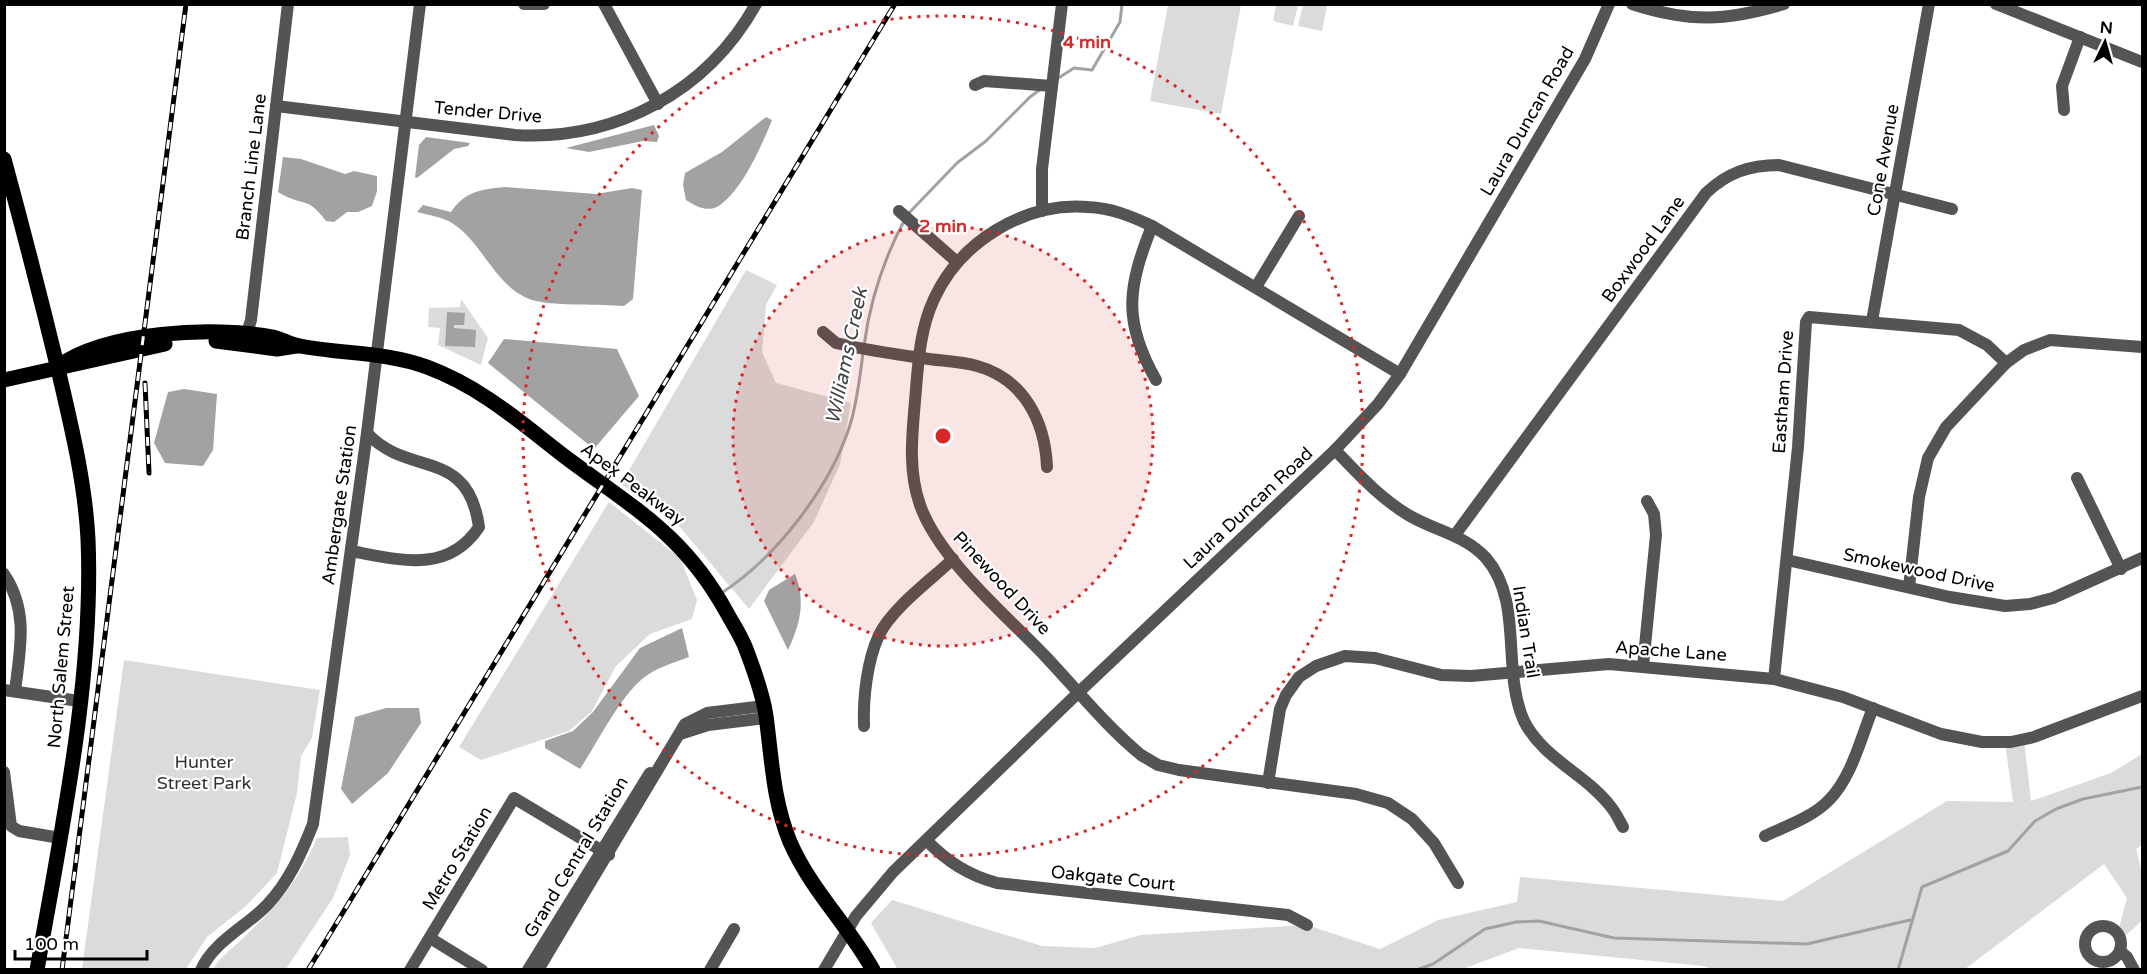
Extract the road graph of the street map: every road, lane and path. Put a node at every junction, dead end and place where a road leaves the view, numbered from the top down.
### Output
1 (288, 4) edge
2 (420, 4) edge
3 (524, 4) edge
4 (544, 4) edge
5 (604, 4) edge
6 (756, 4) edge
7 (1062, 4) edge
8 (1609, 4) edge
9 (1632, 4) edge
10 (1784, 4) edge
11 (1929, 4) edge
12 (1996, 4) edge
13 (2080, 36) junction
14 (2142, 62) edge
15 (975, 86) dead end
16 (1052, 86) junction
17 (658, 104) junction
18 (276, 106) junction
19 (2064, 110) dead end
20 (405, 121) junction
21 (4, 159) edge
22 (1895, 194) junction
23 (1953, 209) dead end
24 (899, 211) dead end
25 (1042, 211) junction
26 (1299, 216) dead end
27 (1152, 226) junction
28 (957, 262) junction
29 (1256, 287) junction
30 (1872, 321) junction
31 (823, 332) dead end
32 (247, 333) junction
33 (296, 346) junction
34 (2142, 346) edge
35 (376, 356) junction
36 (919, 358) junction
37 (2006, 363) junction
38 (57, 367) junction
39 (1400, 374) junction
40 (4, 380) edge
41 (1156, 381) dead end
42 (367, 433) junction
43 (1335, 450) junction
44 (1047, 467) dead end
45 (2077, 478) dead end
46 (1647, 501) dead end
47 (1455, 535) junction
48 (351, 551) junction
49 (2142, 558) edge
50 (953, 559) junction
51 (1787, 560) junction
52 (2121, 569) junction
53 (4, 574) edge
54 (1909, 587) junction
55 (1643, 666) junction
56 (1514, 672) junction
57 (1774, 679) junction
58 (10, 690) edge
59 (1079, 692) junction
60 (2142, 696) edge
61 (79, 701) junction
62 (1873, 708) junction
63 (765, 712) junction
64 (864, 726) dead end
65 (4, 772) edge
66 (1268, 783) junction
67 (1623, 827) dead end
68 (1765, 836) dead end
69 (60, 838) junction
70 (927, 841) junction
71 (604, 852) junction
72 (1458, 883) dead end
73 (1307, 925) dead end
74 (734, 929) dead end
75 (848, 930) junction
76 (430, 938) junction
77 (2120, 951) dead end
78 (37, 969) edge
79 (201, 969) edge
80 (410, 969) edge
81 (482, 969) edge
82 (528, 969) edge
83 (538, 969) edge
84 (710, 969) edge
85 (824, 969) edge
86 (873, 969) edge
87 (2134, 969) edge

1 - 18 street, Branch Line Lane
2 - 20 street, Ambergate Station
3 - 4 street
5 - 17 street
6 - 17 street, Tender Drive
7 - 16 street
8 - 39 street, Laura Duncan Road
9 - 10 street
11 - 22 street, Cone Avenue
12 - 13 street
13 - 14 street
13 - 19 street
15 - 16 street
16 - 25 street
17 - 20 street, Tender Drive
18 - 20 street, Tender Drive
18 - 32 street, Branch Line Lane
20 - 35 street, Ambergate Station
21 - 38 main road, North Salem Street
22 - 23 street, Boxwood Lane
22 - 30 street, Cone Avenue
22 - 47 street, Boxwood Lane
24 - 28 street
25 - 27 street, Pinewood Drive
25 - 28 street, Pinewood Drive
26 - 29 street
27 - 29 street, Pinewood Drive
27 - 41 street
28 - 36 street, Pinewood Drive
29 - 39 street, Pinewood Drive
30 - 37 street, Eastham Drive
30 - 51 street, Eastham Drive
31 - 36 street
32 - 33 main road, Apex Peakway
32 - 38 main road, Apex Peakway
33 - 35 main road, Apex Peakway
33 - 38 main road, Apex Peakway
34 - 37 street
35 - 42 street, Ambergate Station
35 - 63 main road, Apex Peakway
36 - 44 street
36 - 50 street, Pinewood Drive
37 - 54 street
38 - 40 main road, Apex Peakway
38 - 61 main road, North Salem Street
39 - 43 street, Laura Duncan Road
42 - 48 street, Ambergate Station
42 - 48 street
43 - 47 street, Indian Trail
43 - 59 street, Laura Duncan Road
45 - 52 street
46 - 55 street
47 - 56 street, Indian Trail
48 - 79 street, Ambergate Station
49 - 52 street, Smokewood Drive
50 - 59 street, Pinewood Drive
50 - 64 street
51 - 54 street, Smokewood Drive
51 - 57 street, Eastham Drive
52 - 54 street, Smokewood Drive
53 - 58 street
55 - 56 street, Apache Lane
55 - 57 street, Apache Lane
56 - 66 street, Apache Lane
56 - 67 street, Indian Trail
57 - 62 street, Apache Lane
58 - 61 street
59 - 66 street, Pinewood Drive
59 - 70 street, Laura Duncan Road
60 - 62 street, Apache Lane
61 - 69 main road, North Salem Street
62 - 68 street
63 - 71 street, Grand Central Station
63 - 75 main road, Apex Peakway
65 - 69 street
66 - 72 street, Pinewood Drive
69 - 78 main road, North Salem Street
70 - 73 street, Oakgate Court
70 - 75 street, Laura Duncan Road
71 - 76 street, Metro Station
71 - 82 street, Grand Central Station
71 - 83 street, Grand Central Station
74 - 84 street
75 - 85 street, Laura Duncan Road
75 - 86 main road, Apex Peakway
76 - 80 street, Metro Station
76 - 81 street
77 - 87 street

